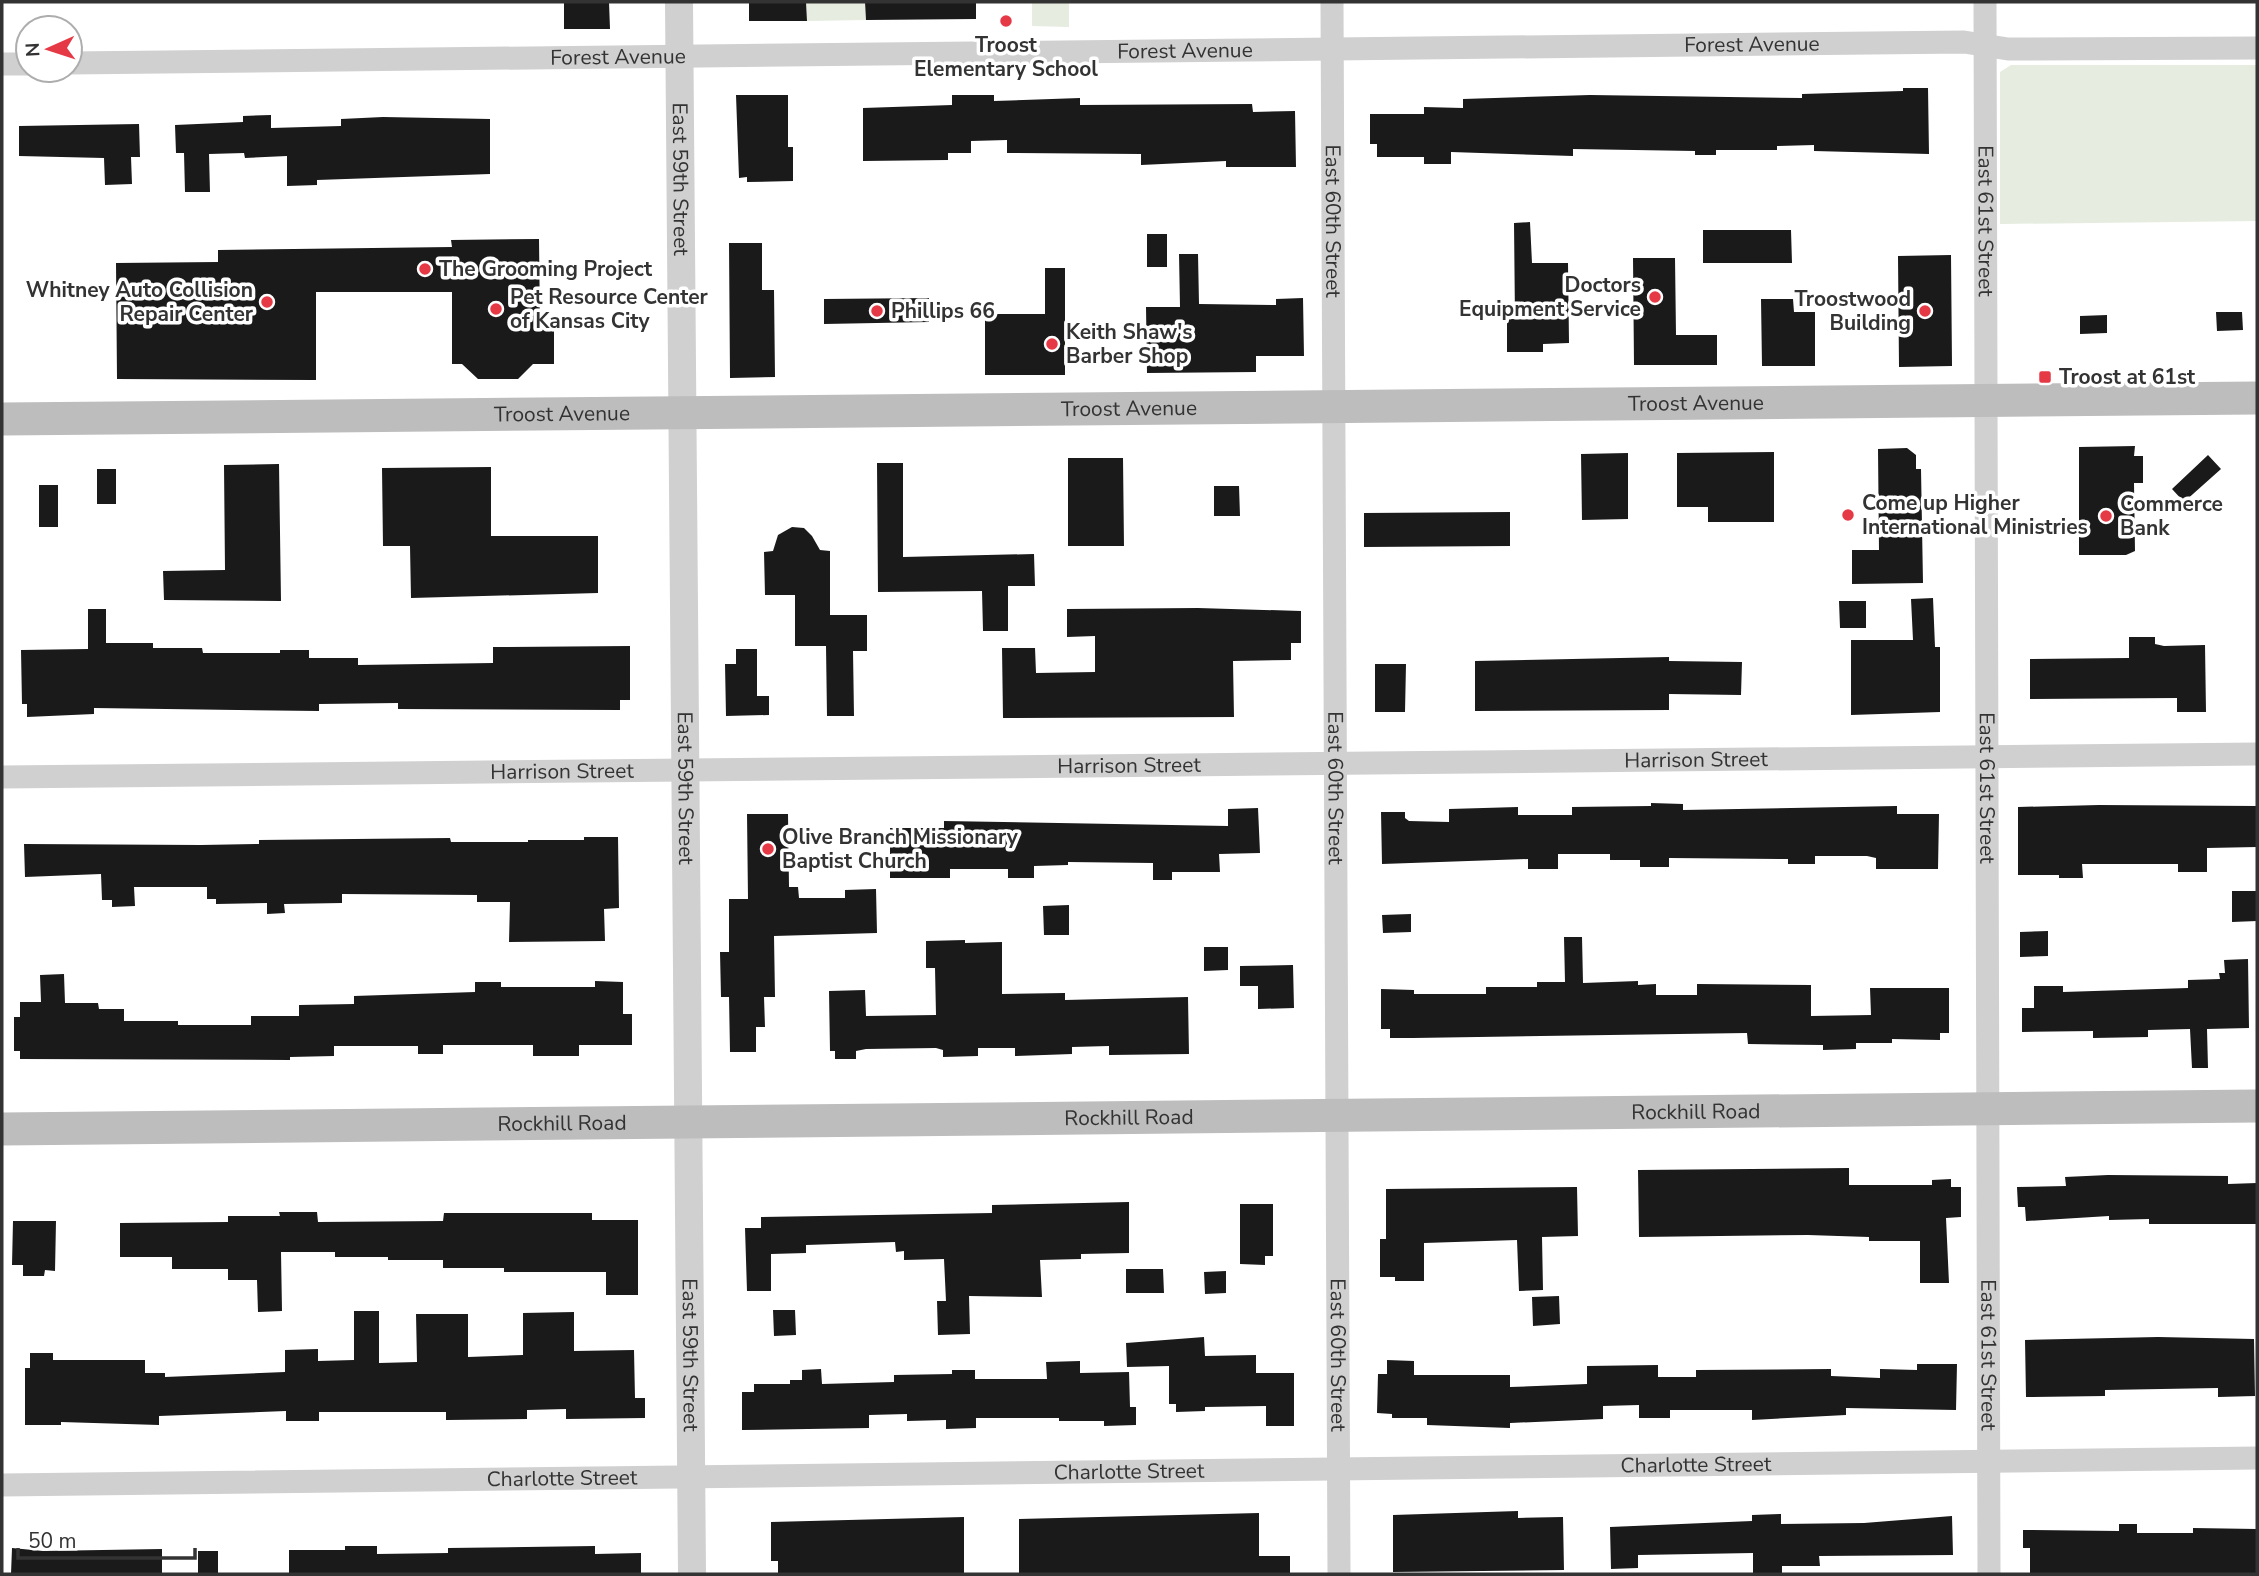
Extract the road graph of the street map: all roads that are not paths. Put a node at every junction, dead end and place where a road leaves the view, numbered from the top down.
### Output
1 (679, 2) edge
2 (1332, 2) edge
3 (1985, 2) edge
4 (1985, 45) junction
5 (2257, 48) edge
6 (1333, 51) junction
7 (679, 58) junction
8 (84, 63) edge
9 (2257, 397) edge
10 (1987, 401) junction
11 (1334, 408) junction
12 (680, 413) junction
13 (2, 419) edge
14 (2257, 754) edge
15 (1987, 757) junction
16 (1335, 764) junction
17 (683, 770) junction
18 (2, 777) edge
19 (2257, 1106) edge
20 (1988, 1109) junction
21 (1336, 1116) junction
22 (687, 1123) junction
23 (2, 1129) edge
24 (2257, 1458) edge
25 (1989, 1461) junction
26 (1338, 1468) junction
27 (692, 1477) junction
28 (2, 1485) edge
29 (692, 1574) edge
30 (1339, 1574) edge
31 (1989, 1574) edge

1 - 7 street, East 59th Street
2 - 6 street, East 60th Street
3 - 4 street, East 61st Street
4 - 5 street, Forest Avenue
4 - 6 street, Forest Avenue
4 - 10 street, East 61st Street
6 - 7 street, Forest Avenue
6 - 11 street, East 60th Street
7 - 8 street, Forest Avenue
7 - 12 street, East 59th Street
9 - 10 main road, Troost Avenue
10 - 11 main road, Troost Avenue
10 - 15 street, East 61st Street
11 - 12 main road, Troost Avenue
11 - 16 street, East 60th Street
12 - 13 main road, Troost Avenue
12 - 17 street, East 59th Street
14 - 15 street, Harrison Street
15 - 16 street, Harrison Street
15 - 20 street, East 61st Street
16 - 17 street, Harrison Street
16 - 21 street, East 60th Street
17 - 18 street, Harrison Street
17 - 22 street, East 59th Street
19 - 20 main road, Rockhill Road
20 - 21 main road, Rockhill Road
20 - 25 street, East 61st Street
21 - 22 main road, Rockhill Road
21 - 26 street, East 60th Street
22 - 23 main road, Rockhill Road
22 - 27 street, East 59th Street
24 - 25 street, Charlotte Street
25 - 26 street, Charlotte Street
25 - 31 street, East 61st Street
26 - 27 street, Charlotte Street
26 - 30 street, East 60th Street
27 - 28 street, Charlotte Street
27 - 29 street, East 59th Street

